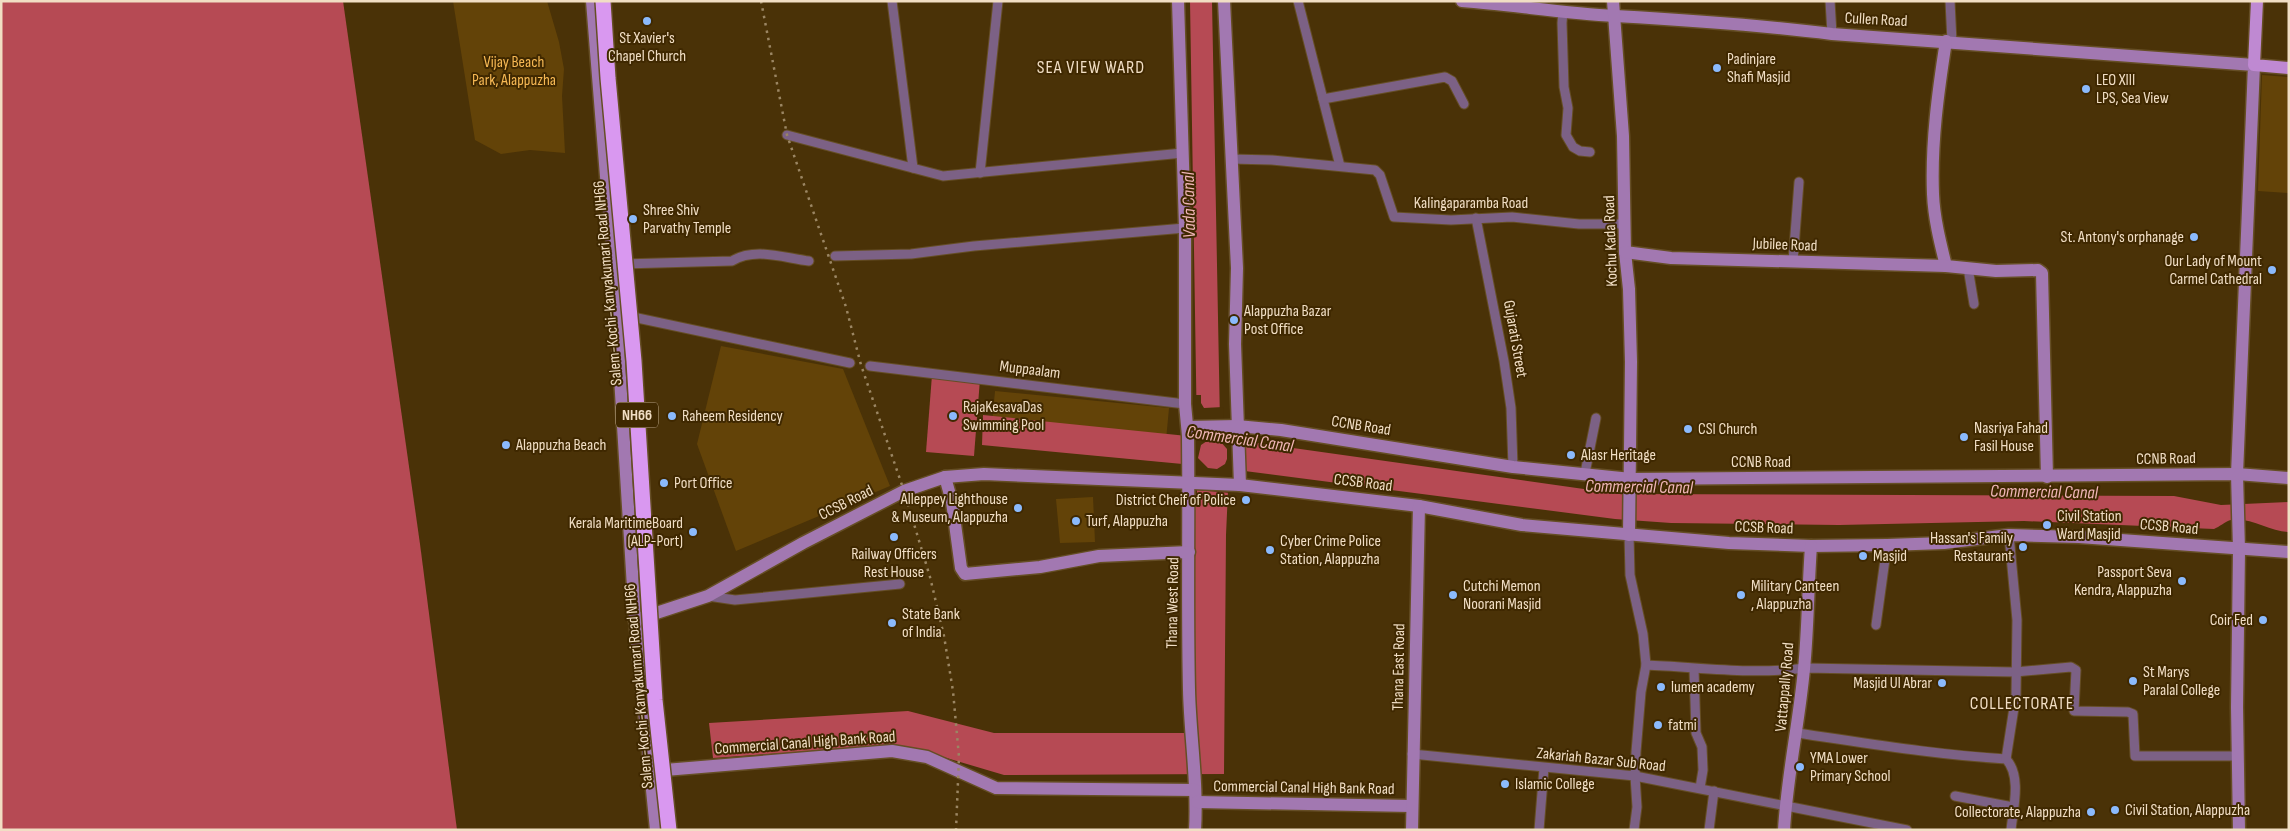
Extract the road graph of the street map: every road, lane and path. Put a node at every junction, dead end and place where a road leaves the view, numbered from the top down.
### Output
1 (592, 1) edge
2 (603, 1) edge
3 (892, 1) edge
4 (998, 1) edge
5 (1178, 1) edge
6 (1224, 1) edge
7 (1298, 1) edge
8 (1464, 1) edge
9 (1613, 1) edge
10 (1830, 1) edge
11 (1950, 1) edge
12 (2257, 1) edge
13 (1511, 4) edge
14 (1563, 11) junction
15 (1614, 16) junction
16 (1832, 34) junction
17 (1949, 41) junction
18 (2254, 65) junction
19 (2289, 68) edge
20 (1323, 99) junction
21 (1464, 104) dead end
22 (786, 135) dead end
23 (1590, 152) dead end
24 (1183, 153) junction
25 (1231, 159) junction
26 (1340, 166) junction
27 (913, 168) junction
28 (980, 174) junction
29 (1799, 182) dead end
30 (1476, 218) junction
31 (1625, 224) junction
32 (1185, 228) junction
33 (1625, 252) junction
34 (835, 256) dead end
35 (809, 261) dead end
36 (1793, 262) junction
37 (613, 264) junction
38 (1946, 266) junction
39 (1968, 268) junction
40 (1974, 304) dead end
41 (616, 314) junction
42 (850, 363) dead end
43 (870, 366) dead end
44 (1185, 404) junction
45 (1596, 418) dead end
46 (1233, 426) junction
47 (1191, 430) junction
48 (1513, 467) junction
49 (1586, 473) junction
50 (2237, 474) junction
51 (945, 477) junction
52 (2047, 477) junction
53 (2289, 478) edge
54 (1631, 479) junction
55 (1190, 482) junction
56 (1234, 485) junction
57 (1419, 506) junction
58 (1629, 530) junction
59 (2009, 535) junction
60 (1887, 545) junction
61 (1811, 546) junction
62 (2239, 550) junction
63 (1190, 552) junction
64 (2289, 552) edge
65 (900, 584) dead end
66 (708, 596) junction
67 (636, 620) junction
68 (1876, 624) dead end
69 (1646, 665) junction
70 (1804, 668) junction
71 (1694, 669) junction
72 (2015, 672) junction
73 (1797, 733) junction
74 (1412, 754) junction
75 (2238, 756) junction
76 (2006, 759) junction
77 (1544, 768) junction
78 (651, 771) junction
79 (1635, 776) junction
80 (1700, 788) junction
81 (1196, 790) junction
82 (1714, 791) junction
83 (1955, 796) dead end
84 (1785, 804) junction
85 (1411, 806) junction
86 (2013, 807) junction
87 (656, 830) edge
88 (669, 830) edge
89 (1196, 830) edge
90 (1412, 830) edge
91 (1539, 830) edge
92 (1634, 830) edge
93 (1709, 830) edge
94 (1784, 830) edge
95 (1907, 830) edge
96 (2011, 830) edge
97 (2240, 830) edge

1 - 37 main road
2 - 88 highway, Salem-Kochi-Kanyakumari Road NH66 / NH66, bridge
3 - 27 street
4 - 28 street
5 - 24 main road, Thana West Road
6 - 25 main road
7 - 20 street
8 - 13 main road, Cullen Road
9 - 15 main road, Kochu Kada Road
10 - 16 street
11 - 17 street
12 - 18 main road
13 - 14 main road, Cullen Road
14 - 15 main road, Cullen Road
14 - 23 street
15 - 16 main road, Cullen Road
15 - 31 main road, Kochu Kada Road
16 - 17 main road, Cullen Road
17 - 18 main road, Cullen Road
17 - 38 main road
18 - 19 main road, Cullen Road
18 - 50 main road
20 - 21 street
20 - 26 street
22 - 27 street
24 - 28 street
24 - 32 main road, Thana West Road
25 - 26 street, Kalingaparamba Road
25 - 46 main road
26 - 30 street, Kalingaparamba Road
27 - 28 street
29 - 36 street
30 - 31 street, Kalingaparamba Road
30 - 48 street, Gujarati Street
31 - 33 main road, Kochu Kada Road
32 - 34 street
32 - 44 main road, Thana West Road
33 - 36 main road, Jubilee Road
33 - 54 main road, Kochu Kada Road
35 - 37 street
36 - 38 main road, Jubilee Road
37 - 41 main road
38 - 39 main road, Jubilee Road
39 - 40 street
39 - 52 main road, Jubilee Road
41 - 42 street
41 - 67 main road
43 - 44 street, Muppaalam
44 - 47 main road, Thana West Road
45 - 49 street
46 - 47 main road, CCNB Road
46 - 48 main road, CCNB Road
46 - 56 main road
47 - 55 main road, Thana West Road
48 - 49 main road, CCNB Road
49 - 54 main road, CCNB Road
50 - 52 main road, CCNB Road
50 - 53 main road, CCNB Road
50 - 62 main road
51 - 55 main road, CCSB Road
51 - 63 main road
51 - 66 main road, CCSB Road
52 - 54 main road, CCNB Road
54 - 58 main road, Kochu Kada Road
55 - 56 main road, CCSB Road
55 - 63 main road, Thana West Road
56 - 57 main road, CCSB Road
57 - 58 main road, CCSB Road
57 - 74 main road, Thana East Road
58 - 61 main road, CCSB Road
58 - 69 street
59 - 60 main road, CCSB Road
59 - 62 main road, CCSB Road
59 - 72 street
60 - 61 main road, CCSB Road
60 - 68 street
61 - 70 main road, Vattappally Road
62 - 64 main road, CCSB Road
62 - 75 main road
63 - 81 main road, Thana West Road
65 - 66 street
66 - 67 main road, CCSB Road
67 - 78 main road
69 - 71 street
69 - 79 street
70 - 71 street
70 - 72 street
70 - 73 main road, Vattappally Road
71 - 80 street
72 - 75 street
72 - 76 street
73 - 76 street
73 - 84 main road, Vattappally Road
74 - 77 street, Zakariah Bazar Sub Road
74 - 85 main road, Thana East Road
75 - 97 main road
76 - 86 street
77 - 79 street, Zakariah Bazar Sub Road
77 - 91 street
78 - 81 main road, Commercial Canal High Bank Road
78 - 87 main road
79 - 80 street, Zakariah Bazar Sub Road
79 - 92 street
80 - 82 street, Zakariah Bazar Sub Road
81 - 85 main road, Commercial Canal High Bank Road
81 - 89 main road
82 - 84 street, Zakariah Bazar Sub Road
82 - 93 street
83 - 86 street
84 - 94 main road, Vattappally Road
84 - 95 street, Zakariah Bazar Sub Road
85 - 90 main road, Thana East Road
86 - 96 street

